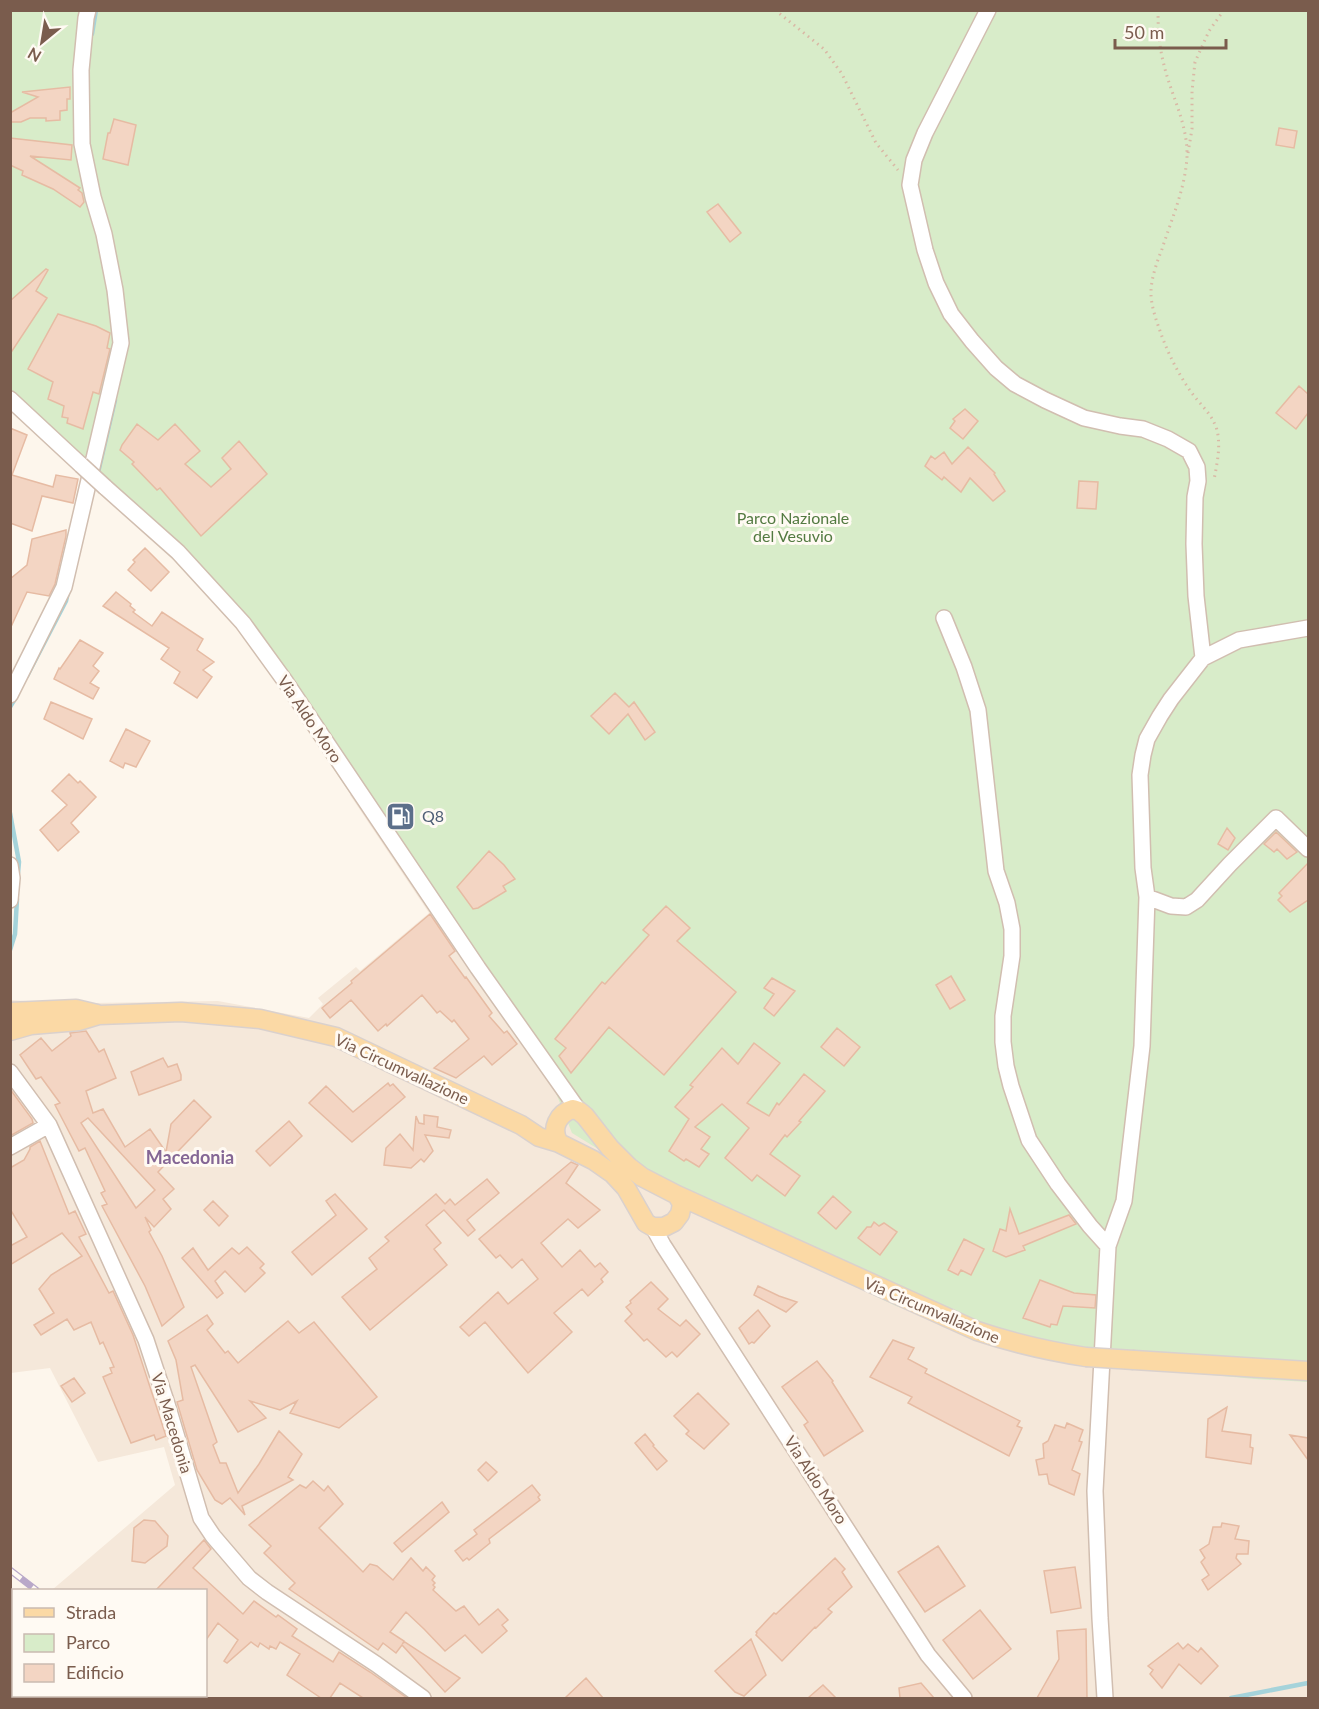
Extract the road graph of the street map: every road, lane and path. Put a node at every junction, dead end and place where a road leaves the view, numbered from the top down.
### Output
1 (88, 10) edge
2 (775, 10) edge
3 (988, 10) edge
4 (1158, 10) edge
5 (1224, 10) edge
6 (1185, 175) junction
7 (910, 185) junction
8 (10, 399) edge
9 (1212, 489) dead end
10 (944, 618) dead end
11 (1308, 628) edge
12 (1203, 658) junction
13 (10, 695) edge
14 (1308, 849) edge
15 (10, 865) edge
16 (1147, 897) junction
17 (10, 900) edge
18 (10, 1012) edge
19 (99, 1015) junction
20 (10, 1031) edge
21 (10, 1072) edge
22 (558, 1082) junction
23 (579, 1111) junction
24 (559, 1119) junction
25 (49, 1125) junction
26 (521, 1125) junction
27 (559, 1143) junction
28 (10, 1147) edge
29 (677, 1196) junction
30 (712, 1212) junction
31 (677, 1218) junction
32 (653, 1227) junction
33 (1108, 1246) junction
34 (673, 1258) junction
35 (1308, 1371) edge
36 (423, 1698) edge
37 (964, 1698) edge
38 (1106, 1698) edge

1 - 13 street
2 - 7 path
3 - 7 street
4 - 6 path
5 - 6 path
6 - 9 path
7 - 12 street
8 - 22 street, Via Aldo Moro, bridge
10 - 33 street
11 - 12 street
12 - 16 street
14 - 16 street
15 - 17 street
16 - 33 street
18 - 19 main road, Via Circumvallazione
19 - 20 main road, Via Circumvallazione
19 - 26 main road, Via Circumvallazione
21 - 25 street, Via Macedonia
22 - 23 street, Via Aldo Moro
22 - 24 street
23 - 24 main road
23 - 29 main road, Via Circumvallazione
24 - 26 main road
24 - 27 main road
25 - 28 street
25 - 36 street, Via Macedonia
26 - 27 main road, Via Circumvallazione
27 - 32 main road, Via Circumvallazione
29 - 30 main road, Via Circumvallazione
29 - 31 main road
30 - 31 main road, Via Circumvallazione
30 - 35 main road, Via Circumvallazione, bridge
31 - 32 main road, Via Circumvallazione
31 - 34 street
32 - 34 street, Via Aldo Moro
33 - 38 street
34 - 37 street, Via Aldo Moro

